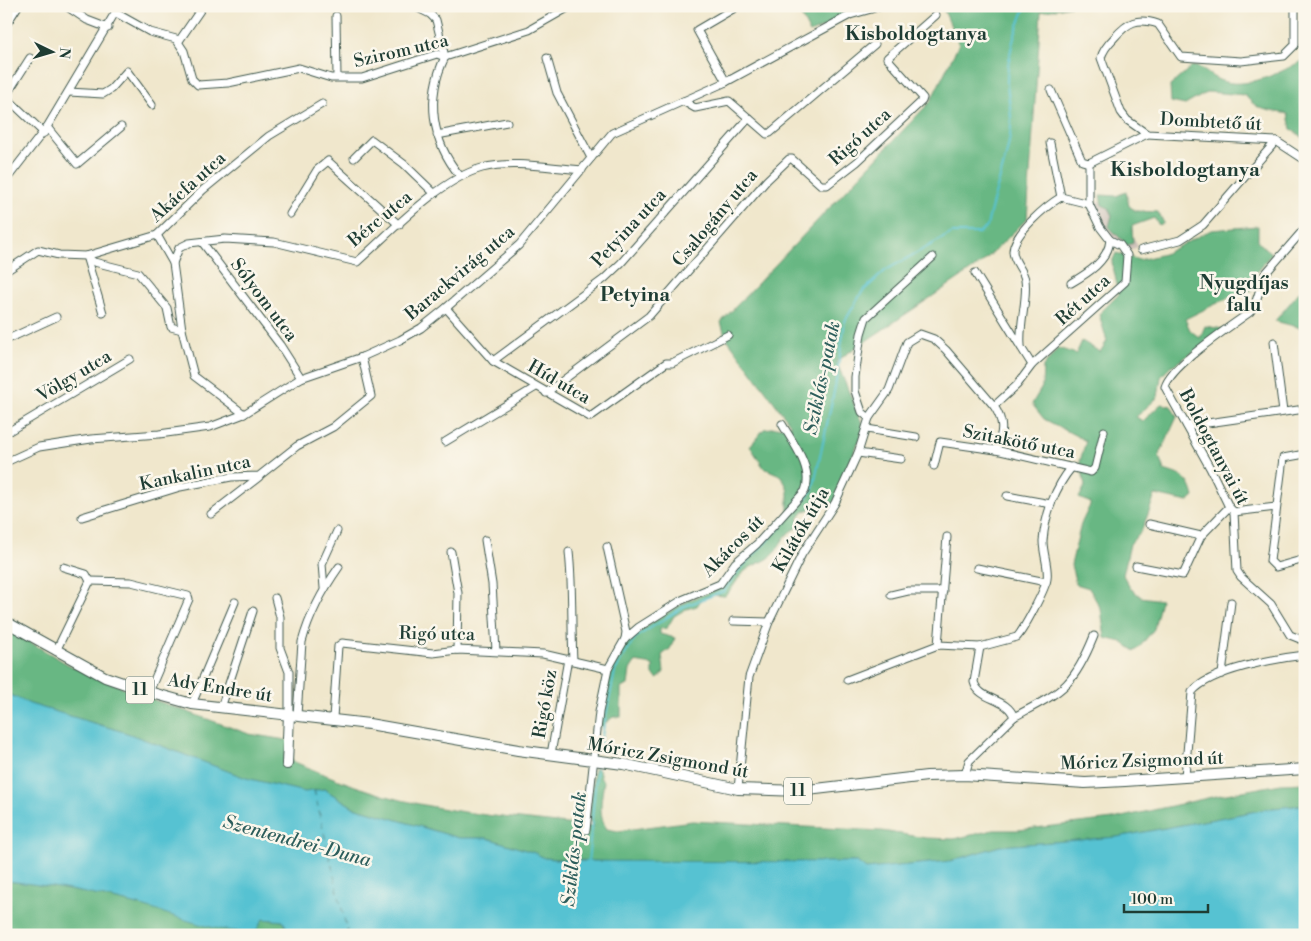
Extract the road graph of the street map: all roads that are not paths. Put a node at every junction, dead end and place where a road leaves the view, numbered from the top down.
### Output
1 (18, 6) edge
2 (66, 6) edge
3 (203, 6) edge
4 (414, 6) edge
5 (571, 6) edge
6 (738, 6) edge
7 (882, 6) edge
8 (1295, 6) edge
9 (118, 10) edge
10 (936, 15) dead end
11 (336, 16) dead end
12 (6, 25) edge
13 (108, 28) junction
14 (179, 42) junction
15 (876, 44) dead end
16 (444, 57) junction
17 (30, 58) dead end
18 (547, 58) dead end
19 (337, 77) junction
20 (726, 82) junction
21 (1052, 90) dead end
22 (69, 92) junction
23 (683, 101) junction
24 (322, 104) dead end
25 (152, 105) dead end
26 (749, 118) junction
27 (507, 122) dead end
28 (122, 127) dead end
29 (45, 130) junction
30 (1147, 134) junction
31 (437, 135) junction
32 (1276, 141) junction
33 (1050, 143) dead end
34 (354, 158) dead end
35 (591, 158) junction
36 (792, 158) joint
37 (1305, 160) edge
38 (1089, 163) junction
39 (582, 170) junction
40 (7, 176) edge
41 (460, 176) junction
42 (434, 193) junction
43 (1061, 197) junction
44 (1089, 204) junction
45 (290, 214) dead end
46 (399, 226) junction
47 (1305, 228) edge
48 (157, 235) junction
49 (1110, 240) junction
50 (202, 242) junction
51 (1141, 250) dead end
52 (86, 256) junction
53 (933, 257) dead end
54 (173, 263) junction
55 (6, 271) edge
56 (975, 273) dead end
57 (1071, 283) dead end
58 (446, 308) junction
59 (103, 313) dead end
60 (56, 317) dead end
61 (182, 330) junction
62 (728, 335) dead end
63 (6, 340) edge
64 (1274, 342) dead end
65 (1021, 346) junction
66 (676, 355) dead end
67 (362, 357) junction
68 (130, 359) dead end
69 (493, 361) junction
70 (666, 363) junction
71 (1032, 365) junction
72 (301, 378) junction
73 (536, 387) junction
74 (546, 393) junction
75 (994, 406) junction
76 (1305, 409) edge
77 (1283, 412) junction
78 (244, 414) junction
79 (869, 418) junction
80 (782, 424) dead end
81 (1188, 426) junction
82 (867, 429) junction
83 (1104, 430) dead end
84 (6, 433) edge
85 (916, 437) dead end
86 (445, 442) dead end
87 (996, 450) junction
88 (858, 453) junction
89 (1305, 454) edge
90 (901, 460) dead end
91 (6, 462) edge
92 (934, 466) dead end
93 (1072, 467) junction
94 (259, 476) junction
95 (1007, 496) dead end
96 (1052, 504) junction
97 (1276, 507) junction
98 (1232, 510) junction
99 (211, 514) dead end
100 (82, 517) dead end
101 (1149, 524) dead end
102 (337, 531) dead end
103 (1201, 536) junction
104 (948, 538) dead end
105 (485, 540) dead end
106 (607, 548) dead end
107 (451, 552) dead end
108 (569, 552) dead end
109 (1305, 559) edge
110 (63, 566) dead end
111 (1136, 566) dead end
112 (339, 567) dead end
113 (977, 568) dead end
114 (90, 581) junction
115 (1046, 582) junction
116 (324, 588) junction
117 (943, 591) junction
118 (892, 595) dead end
119 (275, 598) dead end
120 (235, 602) dead end
121 (1232, 602) dead end
122 (253, 611) dead end
123 (733, 621) dead end
124 (6, 622) edge
125 (769, 622) junction
126 (1094, 636) dead end
127 (625, 639) junction
128 (1305, 641) edge
129 (938, 645) junction
130 (980, 647) junction
131 (457, 650) junction
132 (56, 651) junction
133 (496, 651) junction
134 (1305, 654) edge
135 (571, 659) junction
136 (608, 668) junction
137 (1222, 674) junction
138 (848, 680) dead end
139 (149, 692) junction
140 (192, 704) junction
141 (221, 708) junction
142 (293, 714) junction
143 (1014, 717) junction
144 (333, 718) junction
145 (551, 754) junction
146 (592, 759) junction
147 (286, 764) dead end
148 (1305, 769) edge
149 (965, 775) junction
150 (1185, 777) junction
151 (738, 789) junction
152 (586, 830) dead end

1 - 12 street
2 - 13 street
3 - 14 street
4 - 16 street
5 - 16 street, Szirom utca
6 - 20 street
7 - 20 street, Barackvirág utca
8 - 30 street, Dombtető út
9 - 13 street
9 - 14 street
10 - 36 street, Rigó utca
11 - 19 street
13 - 22 street
14 - 19 street, Szirom utca
15 - 26 street
16 - 19 street, Szirom utca
16 - 31 street
17 - 29 street
18 - 35 street
20 - 23 street, Barackvirág utca
21 - 38 street
22 - 25 street
22 - 29 street
23 - 26 street
23 - 35 street, Barackvirág utca
24 - 48 street, Akácfa utca
26 - 69 street, Petyina utca
27 - 31 street
28 - 29 street
29 - 40 street
30 - 32 street, Dombtető út
30 - 38 street
31 - 41 street
32 - 37 street, Dombtető út
32 - 51 street
33 - 43 street
34 - 42 street
35 - 39 street, Barackvirág utca
36 - 74 street, Csalogány utca
38 - 44 street, Rét utca
39 - 41 street, Bérc utca
39 - 58 street, Barackvirág utca
41 - 42 street, Bérc utca
42 - 46 street, Bérc utca
43 - 44 street
43 - 65 street
44 - 49 street, Rét utca
45 - 46 street
46 - 50 street, Bérc utca
47 - 81 street, Boldogtanyai út
48 - 52 street, Akácfa utca
48 - 54 street
49 - 57 street
49 - 71 street, Rét utca
50 - 54 street, Bérc utca
50 - 72 street, Sólyom utca
52 - 55 street, Akácfa utca
52 - 59 street
52 - 61 street
53 - 79 street
54 - 61 street
56 - 65 street
58 - 67 street, Barackvirág utca
58 - 69 street, Híd utca
60 - 63 street
61 - 78 street
62 - 70 street, Híd utca
64 - 77 street
65 - 71 street
66 - 70 street, Híd utca
67 - 72 street, Barackvirág utca
67 - 94 street, Kankalin utca
68 - 84 street, Völgy utca
69 - 73 street, Híd utca
70 - 74 street, Híd utca
71 - 75 street, Rét utca
72 - 78 street, Barackvirág utca
73 - 74 street, Híd utca
73 - 86 street
75 - 79 street
75 - 87 street
76 - 77 street
77 - 81 street
78 - 91 street, Barackvirág utca
79 - 82 street, Kilátók útja
80 - 127 street, Akácos út
81 - 98 street, Boldogtanyai út
82 - 85 street
82 - 88 street, Kilátók útja
83 - 93 street, Szitakötő utca
87 - 92 street, Szitakötő utca
87 - 93 street, Szitakötő utca
88 - 90 street
88 - 125 street, Kilátók útja
89 - 97 street
93 - 96 street
94 - 99 street
94 - 100 street, Kankalin utca
95 - 96 street
96 - 115 street
97 - 98 street
97 - 109 street
98 - 103 street
98 - 128 street, Boldogtanyai út
101 - 103 street
102 - 116 street
103 - 111 street
104 - 117 street
105 - 133 street
106 - 127 street
107 - 131 street
108 - 135 street, Rigó köz
110 - 114 street
112 - 116 street
113 - 115 street
114 - 132 street
114 - 139 street
115 - 130 street
116 - 142 street
117 - 118 street
117 - 129 street
119 - 142 street
120 - 140 street
121 - 137 street
122 - 141 street
123 - 125 street
124 - 132 main road, Ady Endre út / 11
125 - 151 street, Kilátók útja
126 - 143 street
127 - 136 street, Akácos út
129 - 130 street
129 - 138 street
130 - 143 street
131 - 133 street, Rigó utca
131 - 144 street, Rigó utca
132 - 139 main road, Ady Endre út / 11
133 - 135 street, Rigó utca
134 - 137 street
135 - 136 street, Rigó utca
135 - 145 street, Rigó köz
136 - 146 street, Akácos út
137 - 150 street
139 - 140 main road, Ady Endre út / 11
140 - 141 main road, Ady Endre út / 11
141 - 142 main road, Ady Endre út / 11
142 - 144 main road, Móricz Zsigmond út / 11
142 - 147 main road
143 - 149 street
144 - 145 main road, Móricz Zsigmond út / 11
145 - 146 main road, Móricz Zsigmond út / 11
146 - 151 main road, Móricz Zsigmond út / 11
146 - 152 street, Akácos út
148 - 150 main road, Móricz Zsigmond út / 11
149 - 150 main road, Móricz Zsigmond út / 11
149 - 151 main road, Móricz Zsigmond út / 11

